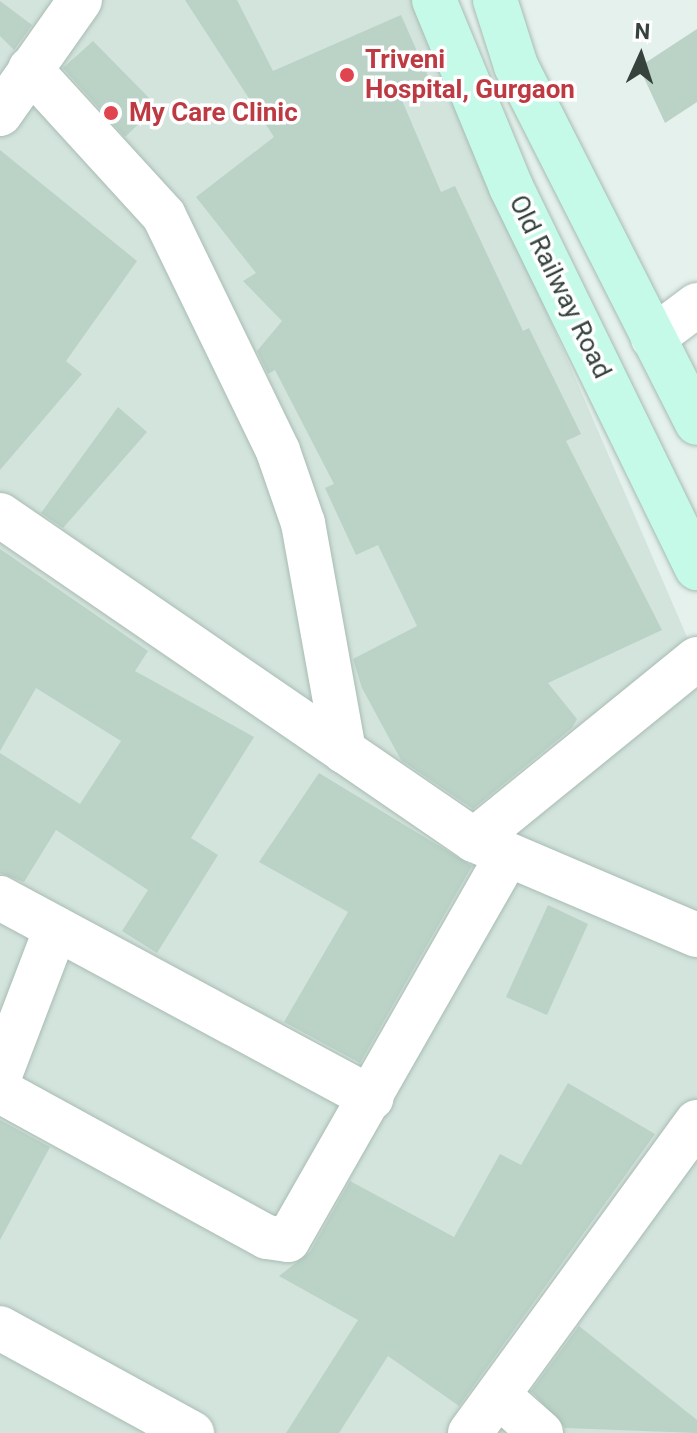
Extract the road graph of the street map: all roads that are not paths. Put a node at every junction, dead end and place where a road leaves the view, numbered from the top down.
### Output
1 (80, 0) edge
2 (434, 0) edge
3 (495, 0) edge
4 (30, 69) junction
5 (0, 114) edge
6 (697, 305) edge
7 (653, 338) junction
8 (697, 423) edge
9 (3, 525) edge
10 (697, 568) edge
11 (697, 659) edge
12 (344, 751) junction
13 (490, 848) junction
14 (0, 898) edge
15 (56, 928) junction
16 (697, 935) edge
17 (0, 1075) edge
18 (0, 1091) edge
19 (372, 1098) junction
20 (697, 1122) edge
21 (0, 1328) edge
22 (499, 1396) junction
23 (192, 1433) edge
24 (470, 1433) edge
25 (541, 1433) edge

1 - 4 street
2 - 10 main road, Old Railway Road
3 - 7 main road
4 - 5 street
4 - 12 street
6 - 7 street
7 - 8 main road
9 - 12 street
11 - 13 street
12 - 13 street
13 - 16 street
13 - 19 street
14 - 15 street
15 - 17 street
15 - 19 street
18 - 19 street
20 - 22 street
21 - 23 street
22 - 24 street
22 - 25 street

